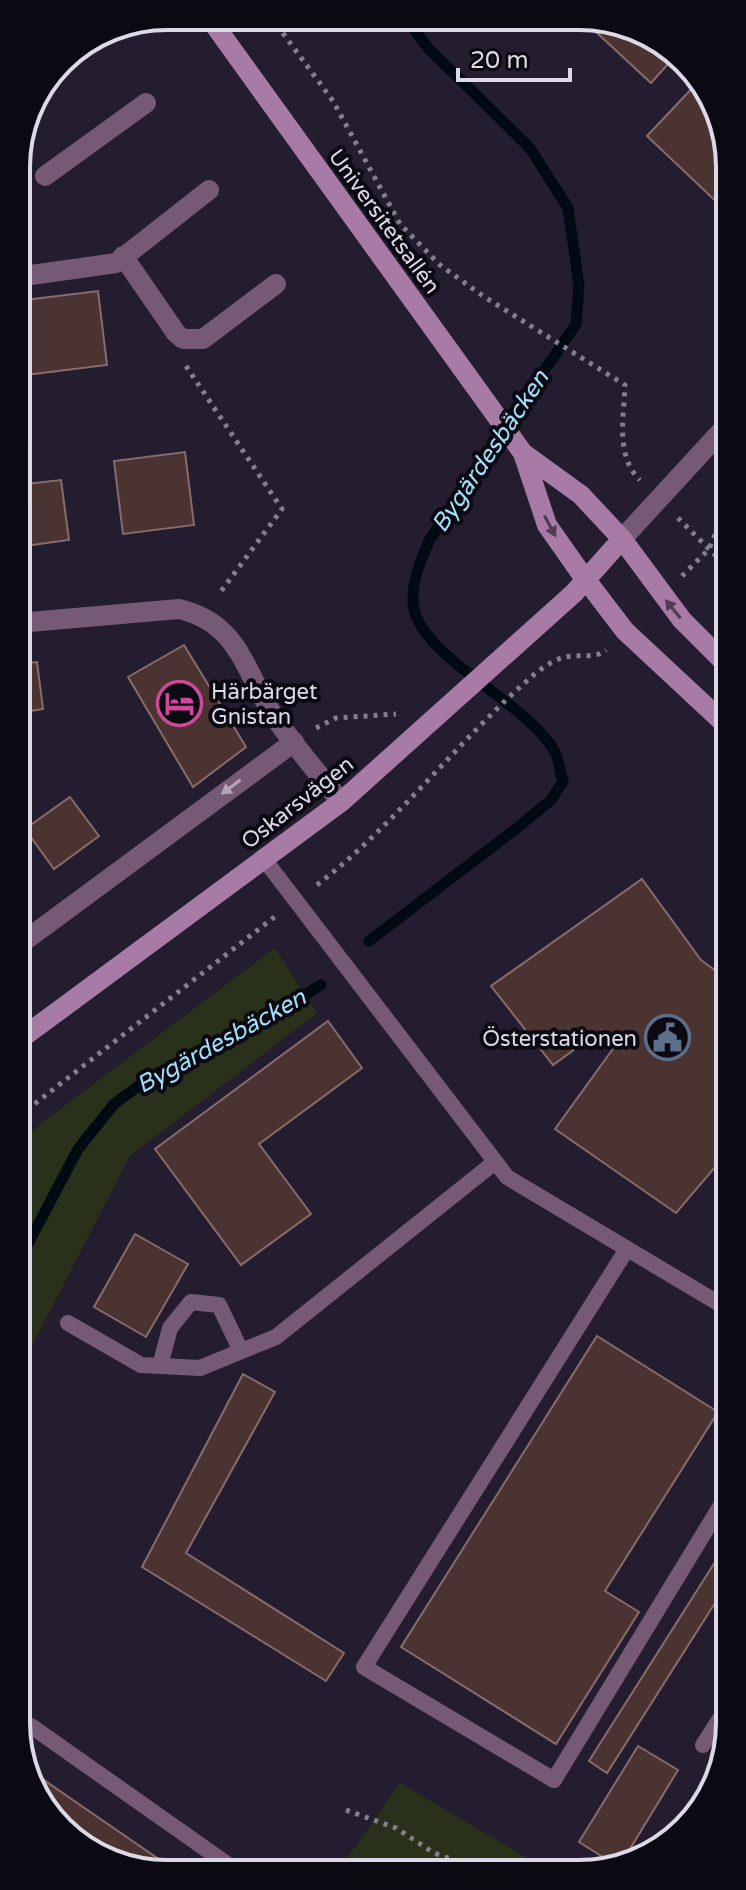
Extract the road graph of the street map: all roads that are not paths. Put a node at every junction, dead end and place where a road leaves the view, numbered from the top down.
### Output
1 (218, 30) edge
2 (146, 103) dead end
3 (45, 176) dead end
4 (209, 190) dead end
5 (123, 256) junction
6 (30, 276) edge
7 (276, 284) dead end
8 (716, 437) edge
9 (523, 453) junction
10 (622, 539) junction
11 (585, 579) junction
12 (30, 622) edge
13 (716, 654) edge
14 (716, 716) edge
15 (294, 742) junction
16 (341, 802) junction
17 (264, 859) junction
18 (30, 937) edge
19 (30, 1032) edge
20 (495, 1162) junction
21 (627, 1249) junction
22 (716, 1302) edge
23 (68, 1323) dead end
24 (241, 1351) junction
25 (160, 1366) junction
26 (716, 1513) edge
27 (716, 1725) edge
28 (31, 1726) dead end
29 (703, 1745) dead end
30 (221, 1860) edge

1 - 9 street, Universitetsallén
2 - 3 street
4 - 5 street
5 - 6 street
5 - 7 street
8 - 10 street
9 - 10 street, Universitetsallén
9 -> 11 street, Universitetsallén
10 - 11 street, Oskarsvägen
13 -> 10 street, Universitetsallén
11 - 14 street, Universitetsallén
11 - 16 street, Oskarsvägen
12 - 15 street
15 - 16 street
15 -> 18 street
16 - 17 street, Oskarsvägen
17 - 19 street, Oskarsvägen
17 - 20 lane
20 - 21 lane
20 - 24 lane
21 - 22 lane
21 - 26 lane
23 - 25 lane
24 - 25 lane
24 - 25 lane
27 - 29 lane
28 - 30 lane

